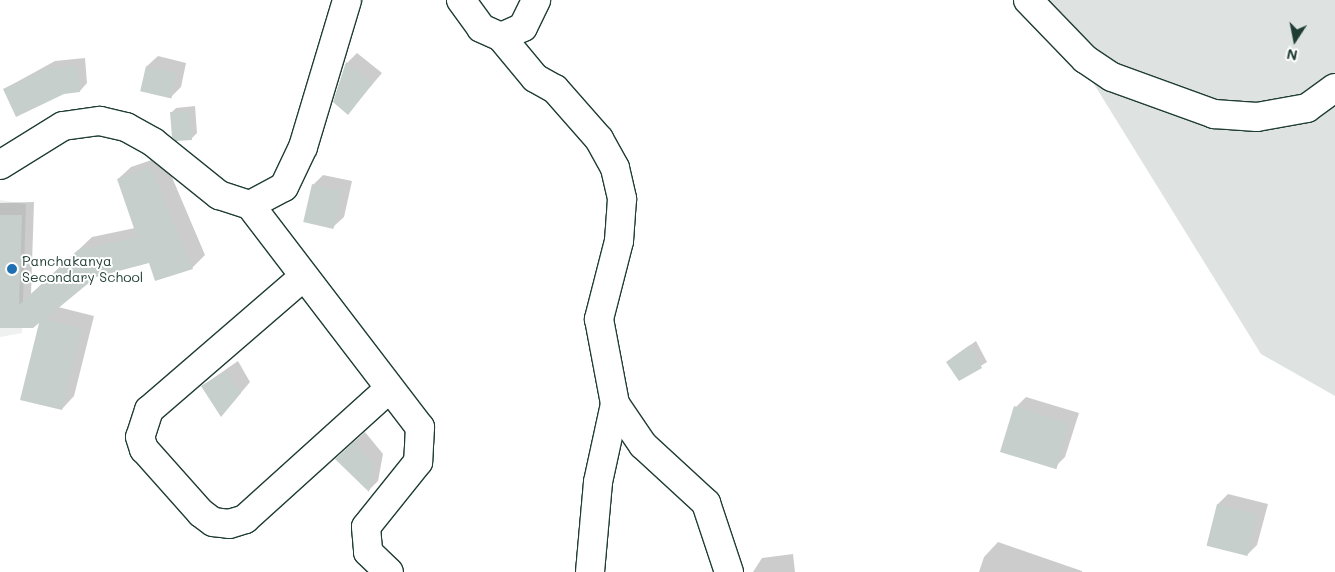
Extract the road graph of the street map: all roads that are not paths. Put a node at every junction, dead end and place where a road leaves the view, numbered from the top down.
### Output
1 (347, 0) edge
2 (461, 0) edge
3 (536, 0) edge
4 (1028, 0) edge
5 (501, 36) junction
6 (1335, 88) edge
7 (0, 165) edge
8 (250, 205) junction
9 (302, 278) junction
10 (389, 389) junction
11 (615, 404) junction
12 (389, 572) edge
13 (590, 572) edge
14 (730, 572) edge

1 - 8 street
2 - 5 street
3 - 5 street
4 - 6 street
5 - 11 street
7 - 8 street
8 - 9 street
9 - 10 street
9 - 10 street
10 - 12 street
11 - 13 street
11 - 14 street

